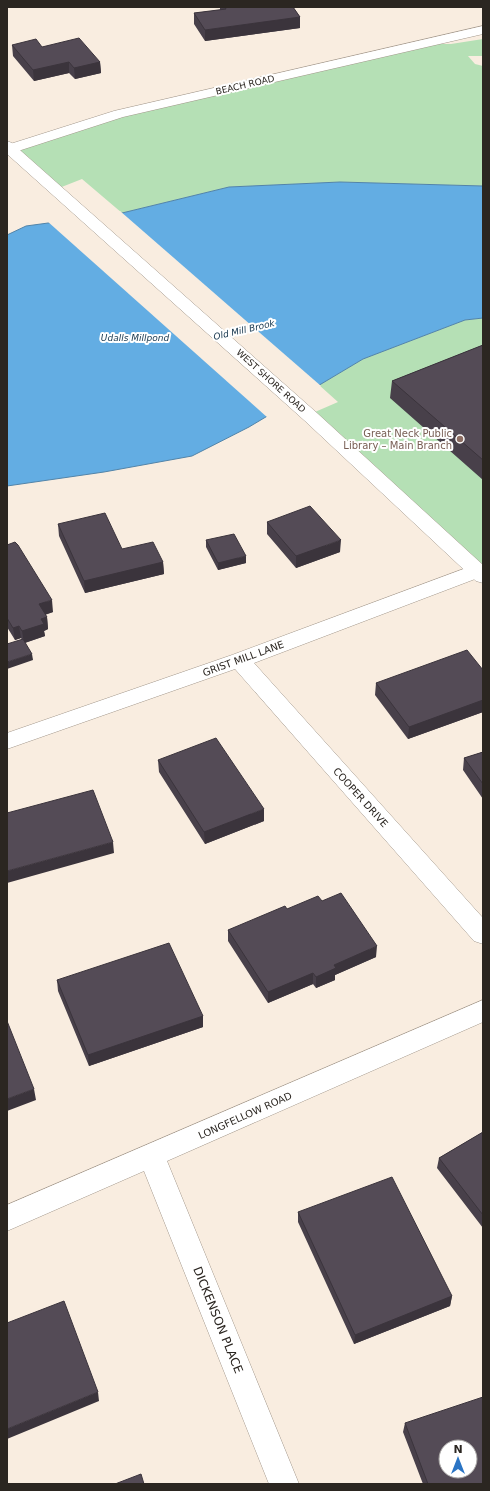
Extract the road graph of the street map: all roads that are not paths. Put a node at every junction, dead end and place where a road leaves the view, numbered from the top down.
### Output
1 (483, 30) edge
2 (9, 148) edge
3 (482, 572) edge
4 (239, 660) junction
5 (7, 741) edge
6 (483, 934) edge
7 (483, 1012) edge
8 (151, 1156) junction
9 (7, 1218) edge
10 (284, 1484) edge

1 - 2 street, BEACH ROAD
2 - 3 street, WEST SHORE ROAD
3 - 4 street, GRIST MILL LANE
4 - 5 street, GRIST MILL LANE
4 - 6 street, COOPER DRIVE
7 - 8 street, LONGFELLOW ROAD
8 - 9 street, LONGFELLOW ROAD
8 - 10 street, DICKENSON PLACE

